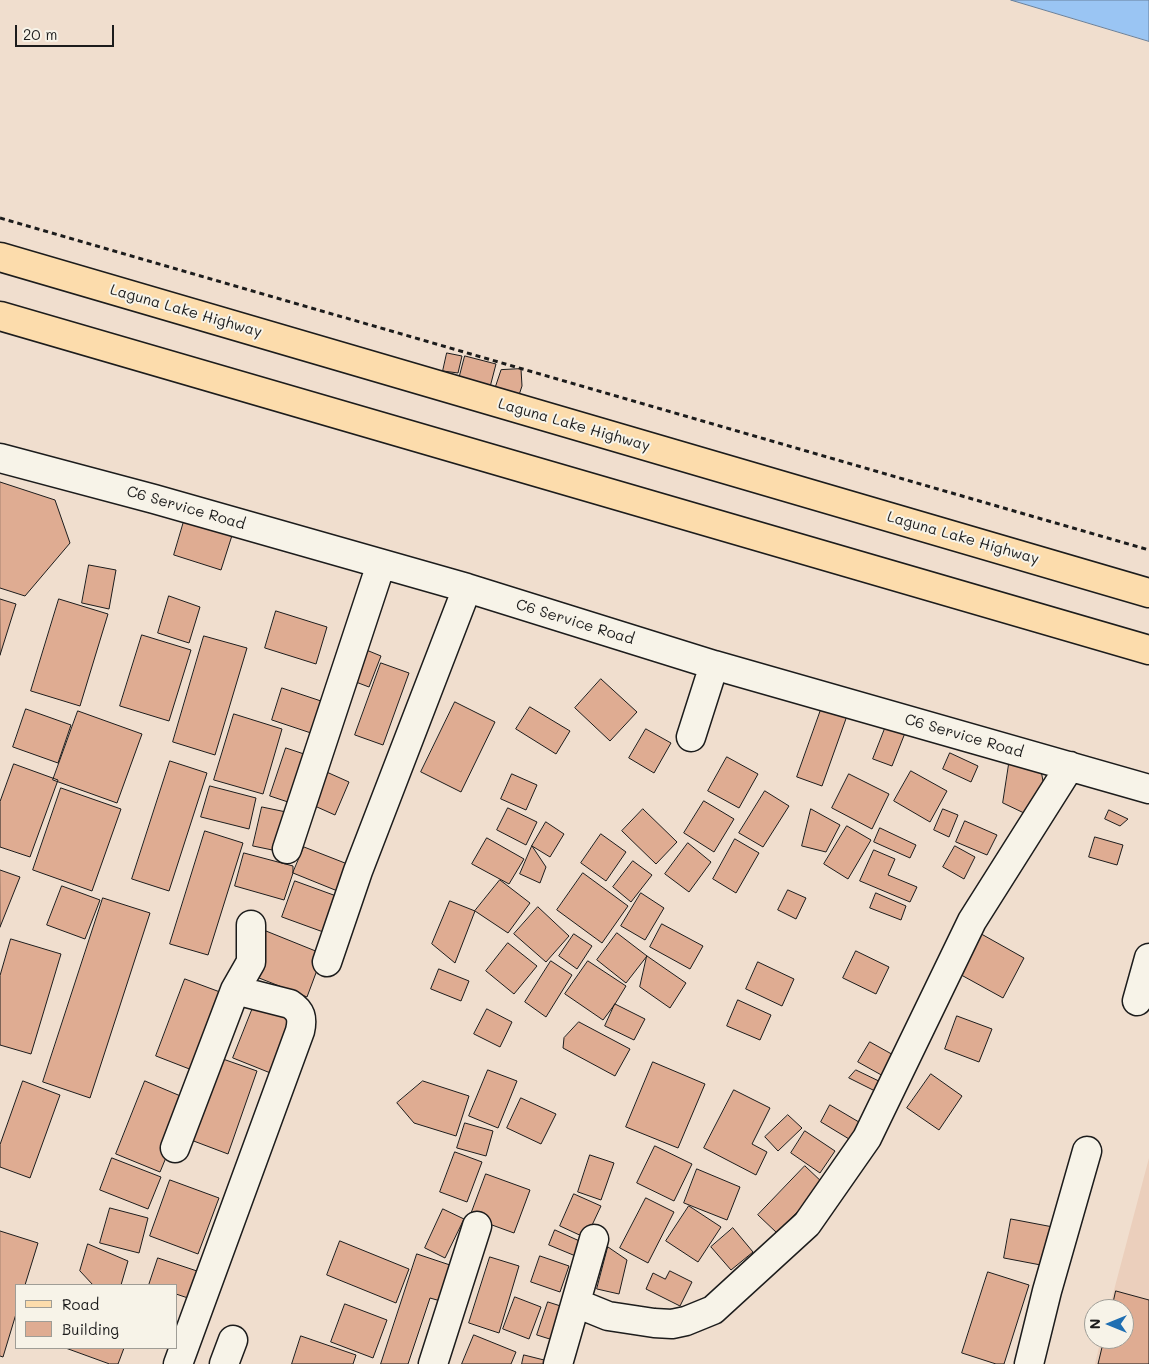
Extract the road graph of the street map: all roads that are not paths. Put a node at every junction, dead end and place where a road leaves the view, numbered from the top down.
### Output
1 (0, 257) edge
2 (0, 316) edge
3 (0, 458) edge
4 (381, 564) junction
5 (466, 588) junction
6 (1149, 593) edge
7 (1149, 650) edge
8 (714, 665) junction
9 (691, 737) dead end
10 (1070, 766) junction
11 (1149, 789) edge
12 (287, 849) dead end
13 (251, 925) dead end
14 (1149, 958) edge
15 (327, 962) dead end
16 (235, 990) junction
17 (1137, 1001) dead end
18 (175, 1148) dead end
19 (1087, 1150) dead end
20 (477, 1226) dead end
21 (594, 1240) dead end
22 (576, 1303) junction
23 (178, 1364) edge
24 (433, 1364) edge
25 (558, 1364) edge
26 (1029, 1364) edge

1 - 6 main road, Laguna Lake Highway
2 - 7 main road
3 - 4 street, C6 Service Road
4 - 5 street, C6 Service Road
4 - 12 street
5 - 8 street, C6 Service Road
5 - 15 street
8 - 9 street
8 - 10 street, C6 Service Road
10 - 11 street, C6 Service Road
10 - 22 street
13 - 16 street
14 - 17 street
16 - 18 street
16 - 23 street
19 - 26 street
20 - 24 street
21 - 22 street
22 - 25 street

